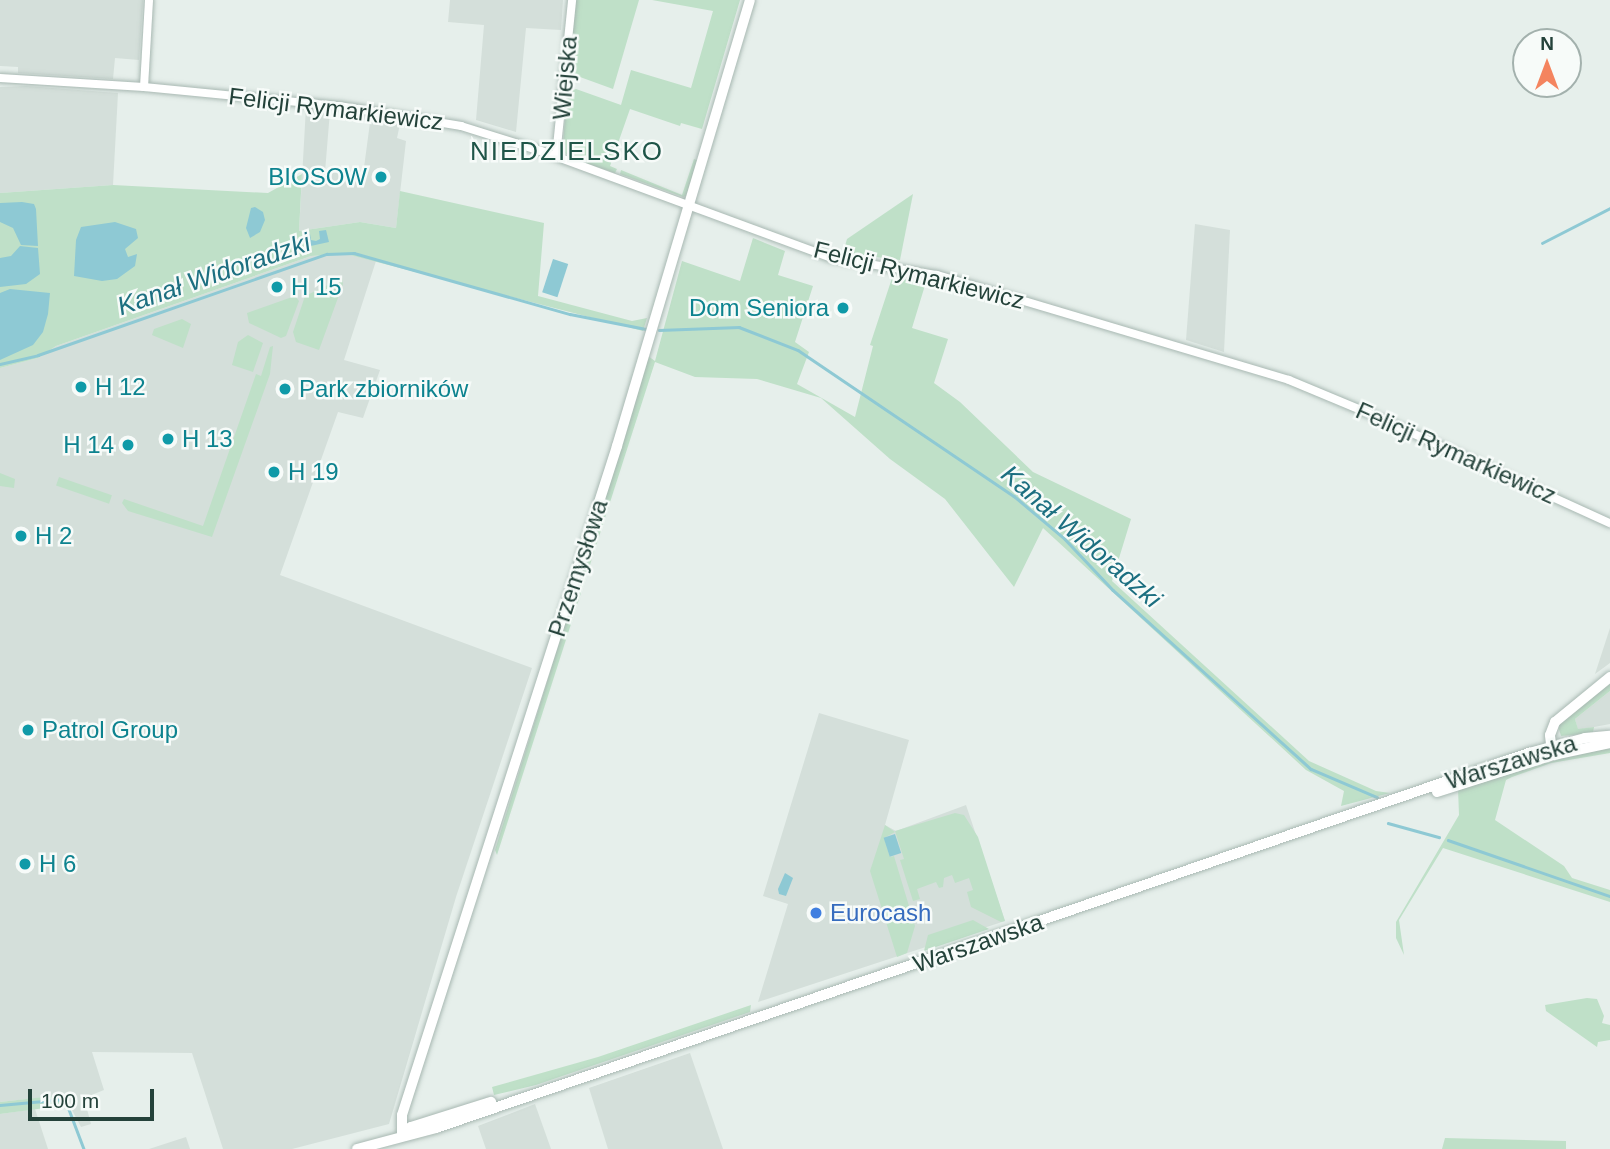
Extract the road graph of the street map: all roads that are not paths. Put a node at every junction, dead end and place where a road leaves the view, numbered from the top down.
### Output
1 (149, 0) edge
2 (572, 0) edge
3 (750, 0) edge
4 (0, 78) edge
5 (144, 87) junction
6 (556, 156) junction
7 (689, 205) junction
8 (1610, 523) edge
9 (1610, 677) edge
10 (1610, 736) edge
11 (1610, 743) edge
12 (1552, 751) junction
13 (402, 1134) junction
14 (357, 1149) edge

1 - 5 street
2 - 6 street, Wiejska
3 - 7 main road, Przemysłowa
4 - 5 street, Felicji Rymarkiewicz
5 - 6 street, Felicji Rymarkiewicz
6 - 7 street, Felicji Rymarkiewicz
7 - 8 street, Felicji Rymarkiewicz
7 - 13 main road, Przemysłowa
9 - 12 main road
10 - 12 main road, Warszawska
11 - 12 main road, Warszawska
12 - 13 main road, Warszawska
13 - 14 main road, Warszawska

